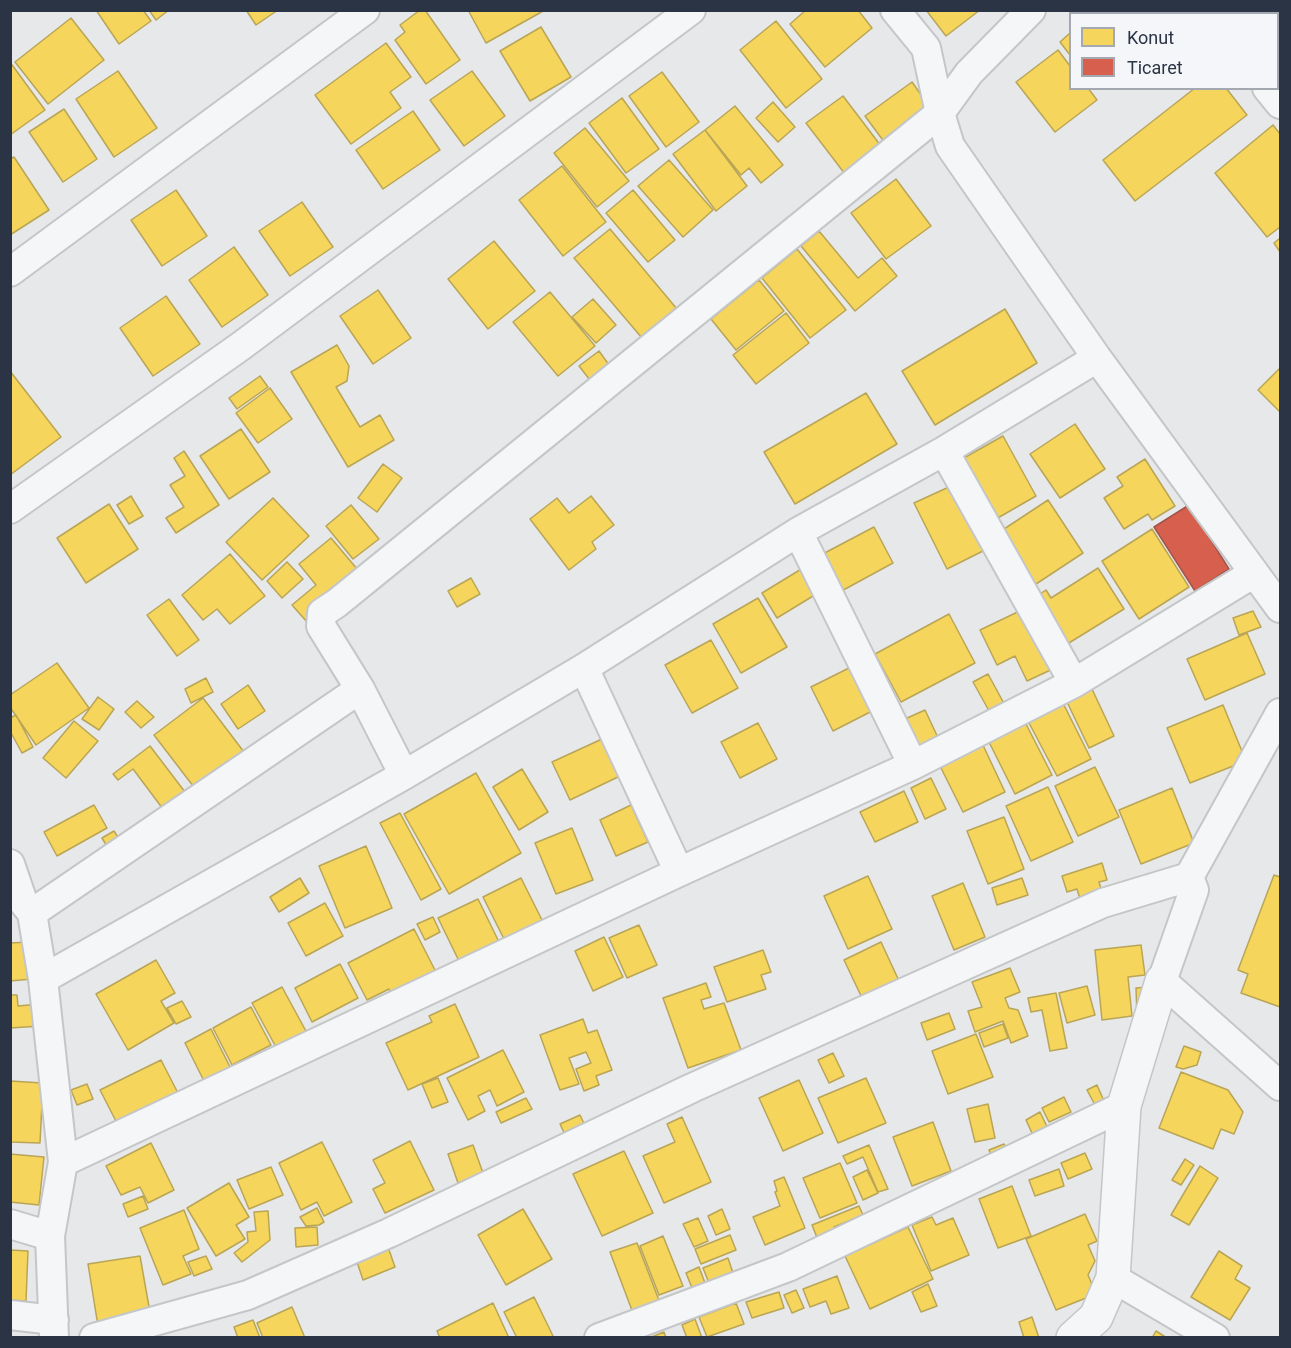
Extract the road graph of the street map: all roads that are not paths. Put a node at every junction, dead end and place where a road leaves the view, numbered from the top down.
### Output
1 (364, 10) edge
2 (691, 10) edge
3 (895, 10) edge
4 (1031, 10) edge
5 (1269, 90) edge
6 (1281, 104) edge
7 (940, 113) junction
8 (10, 272) edge
9 (1096, 358) junction
10 (944, 450) junction
11 (10, 509) edge
12 (798, 532) junction
13 (1254, 573) junction
14 (1281, 608) edge
15 (584, 668) junction
16 (1074, 683) junction
17 (360, 689) junction
18 (1281, 713) edge
19 (913, 765) junction
20 (404, 775) junction
21 (10, 864) edge
22 (679, 872) junction
23 (1189, 877) junction
24 (22, 906) edge
25 (43, 978) junction
26 (1162, 981) junction
27 (1281, 1086) edge
28 (1124, 1106) junction
29 (63, 1162) junction
30 (10, 1224) edge
31 (50, 1236) junction
32 (1113, 1278) junction
33 (10, 1315) edge
34 (54, 1329) edge
35 (94, 1338) edge
36 (599, 1338) edge
37 (1073, 1338) edge
38 (1215, 1338) edge

1 - 8 street
2 - 11 street
3 - 7 street
4 - 7 street
5 - 6 street
7 - 9 street
7 - 17 street
9 - 10 street
9 - 13 street
10 - 12 street
10 - 16 street
12 - 15 street
12 - 19 street
13 - 14 street
13 - 16 street
15 - 20 street
15 - 22 street
16 - 19 street
17 - 20 street
17 - 24 street
18 - 23 street
19 - 22 street
20 - 25 street
21 - 24 street
22 - 29 street
23 - 26 street
23 - 35 street
24 - 25 street
25 - 29 street
26 - 27 street
26 - 28 street
28 - 32 street
28 - 36 street
29 - 31 street
30 - 31 street
31 - 34 street
32 - 37 street
32 - 38 street
33 - 34 street

